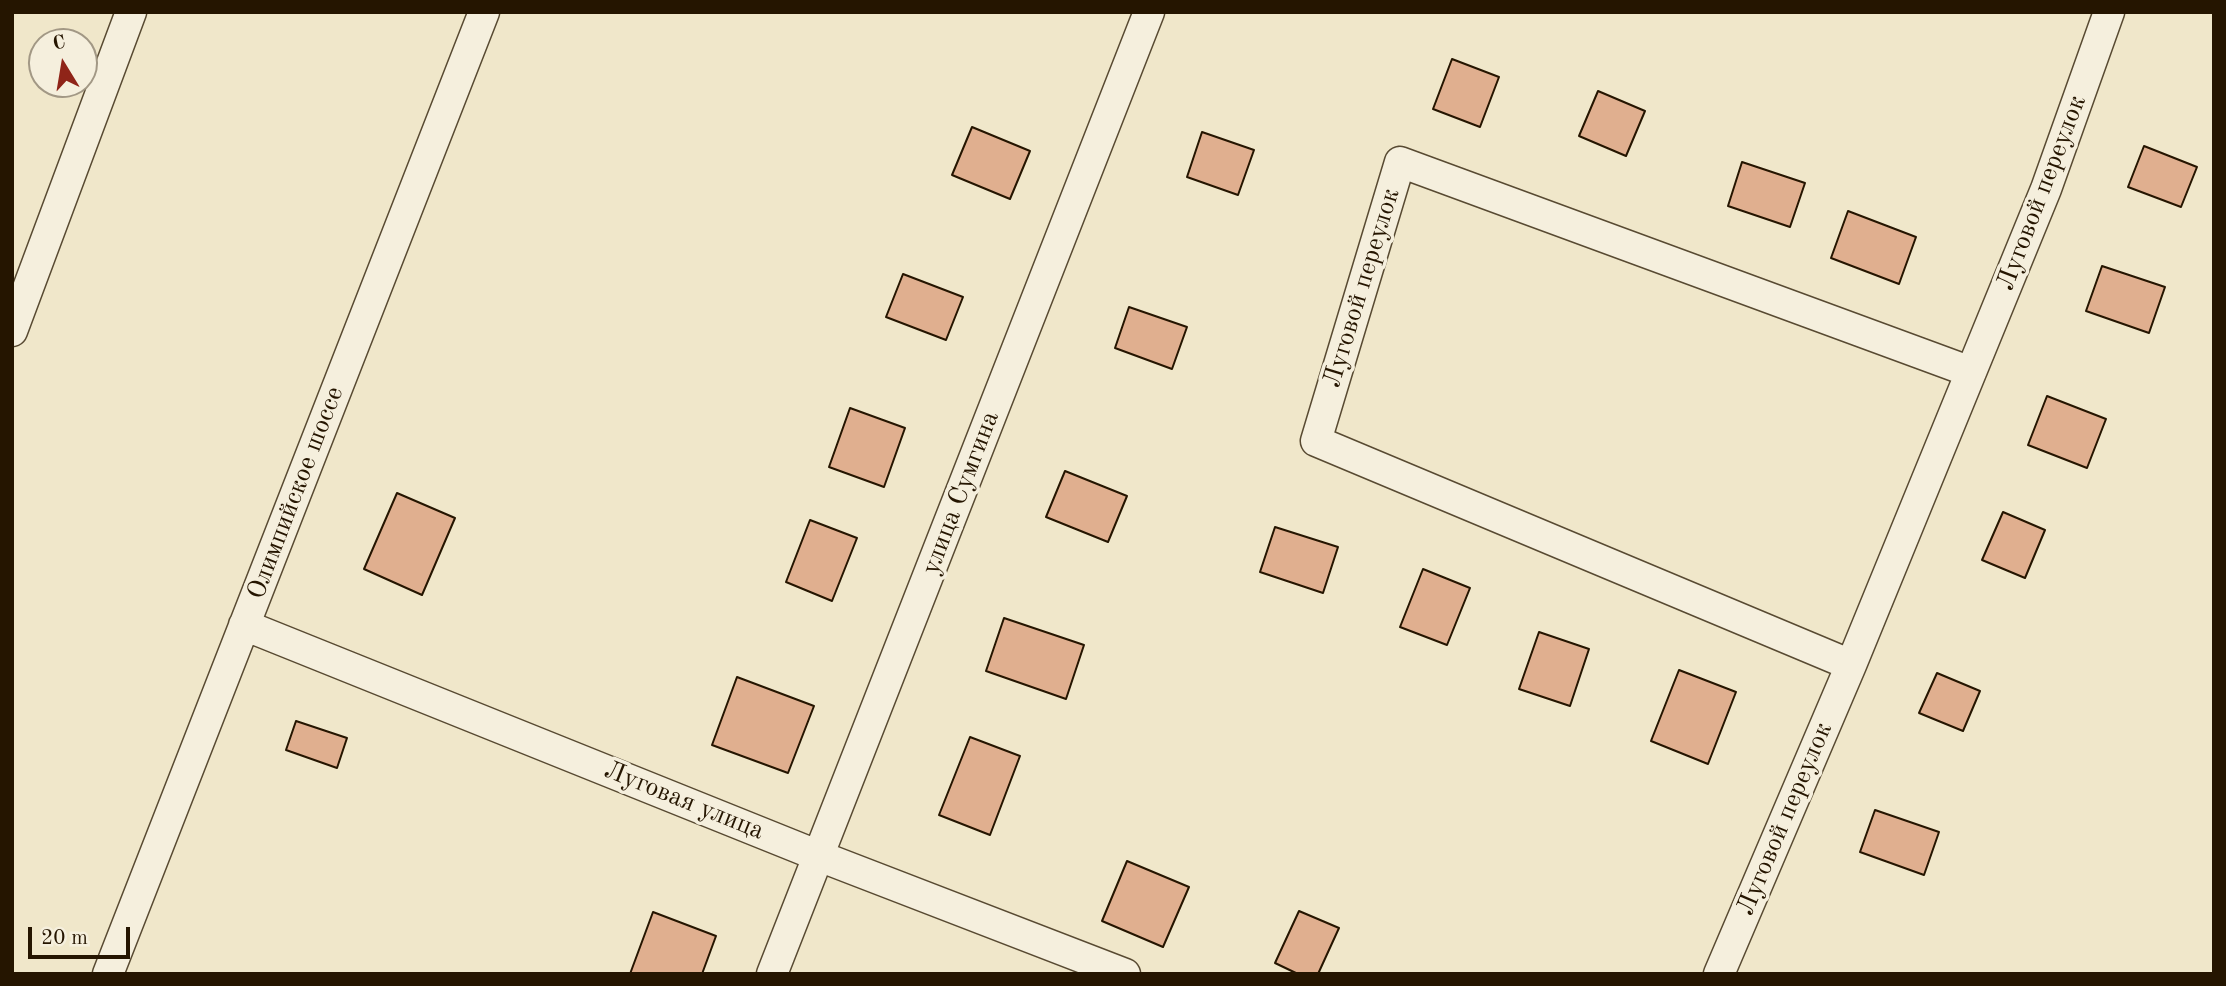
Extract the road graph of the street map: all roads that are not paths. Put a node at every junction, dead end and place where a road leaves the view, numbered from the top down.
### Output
1 (131, 12) edge
2 (484, 12) edge
3 (1149, 12) edge
4 (2109, 12) edge
5 (12, 331) edge
6 (1971, 372) junction
7 (244, 625) junction
8 (1851, 665) junction
9 (819, 856) junction
10 (108, 974) edge
11 (772, 974) edge
12 (1125, 974) edge
13 (1719, 974) edge

1 - 5 street
2 - 7 street, Олимпийское шоссе
3 - 9 street, улица Сумгина
4 - 6 street, Луговой переулок
6 - 8 street, Луговой переулок
6 - 8 street, Луговой переулок
7 - 9 street, Луговая улица
7 - 10 street, Олимпийское шоссе
8 - 13 street, Луговой переулок
9 - 11 street, улица Сумгина
9 - 12 street, Луговая улица

